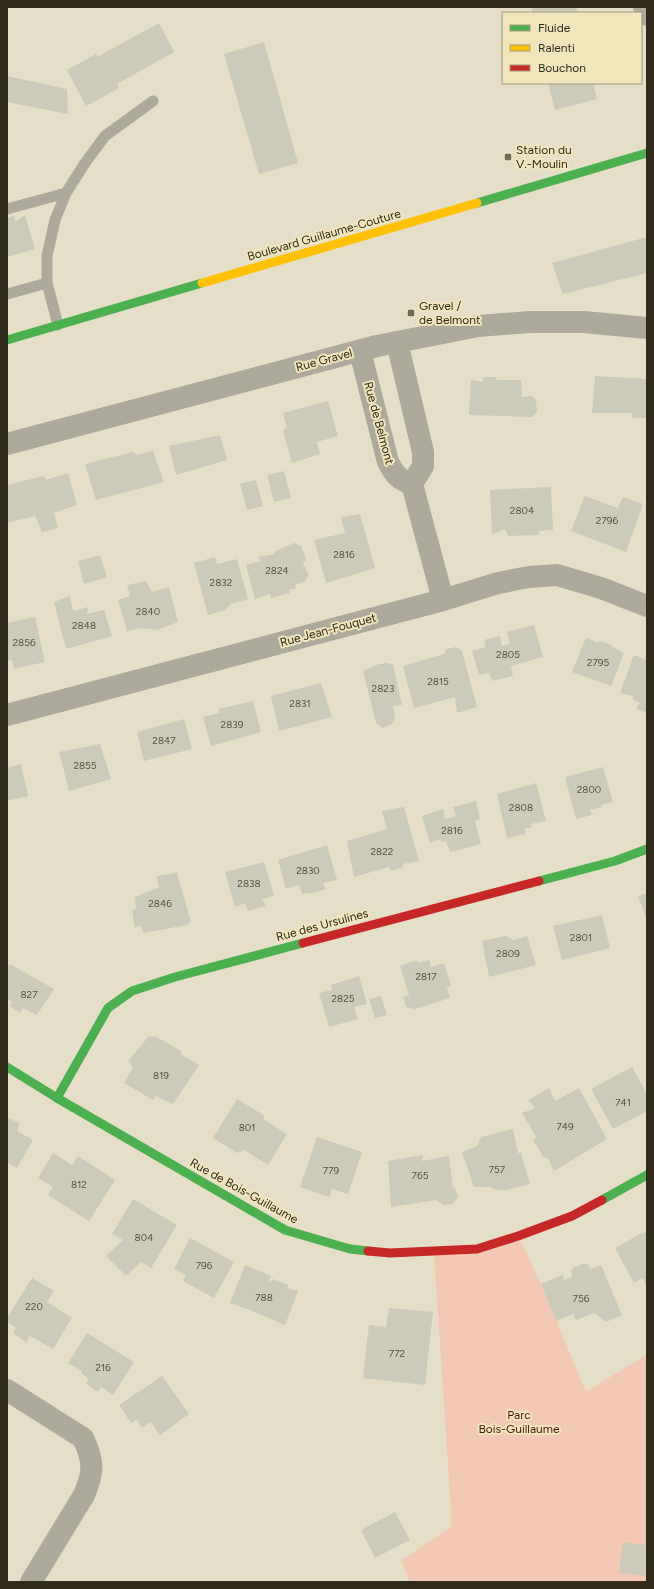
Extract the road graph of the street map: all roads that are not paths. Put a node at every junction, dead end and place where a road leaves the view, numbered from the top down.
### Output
1 (644, 7) edge
2 (647, 15) edge
3 (153, 101) dead end
4 (647, 153) edge
5 (66, 193) junction
6 (7, 210) edge
7 (47, 283) junction
8 (7, 294) edge
9 (58, 325) junction
10 (647, 328) edge
11 (7, 340) edge
12 (397, 342) junction
13 (360, 351) junction
14 (7, 444) edge
15 (412, 484) junction
16 (443, 600) junction
17 (647, 606) edge
18 (7, 715) edge
19 (647, 849) edge
20 (7, 1067) edge
21 (57, 1098) junction
22 (647, 1175) edge
23 (7, 1390) edge
24 (31, 1582) edge

1 - 2 street
3 - 5 lane
4 - 9 street, Boulevard Guillaume-Couture
5 - 6 lane
5 - 7 lane
7 - 8 lane
7 - 9 lane
9 - 11 street, Boulevard Guillaume-Couture
10 - 12 street, Rue Gravel
12 - 13 street, Rue Gravel
12 - 15 street
13 - 14 street, Rue Gravel
13 - 15 street, Rue de Belmont
15 - 16 street
16 - 17 street, Rue Jean-Fouquet
16 - 18 street, Rue Jean-Fouquet
19 - 21 street, Rue des Ursulines
20 - 21 street, Rue de Bois-Guillaume
21 - 22 street, Rue de Bois-Guillaume
23 - 24 street

